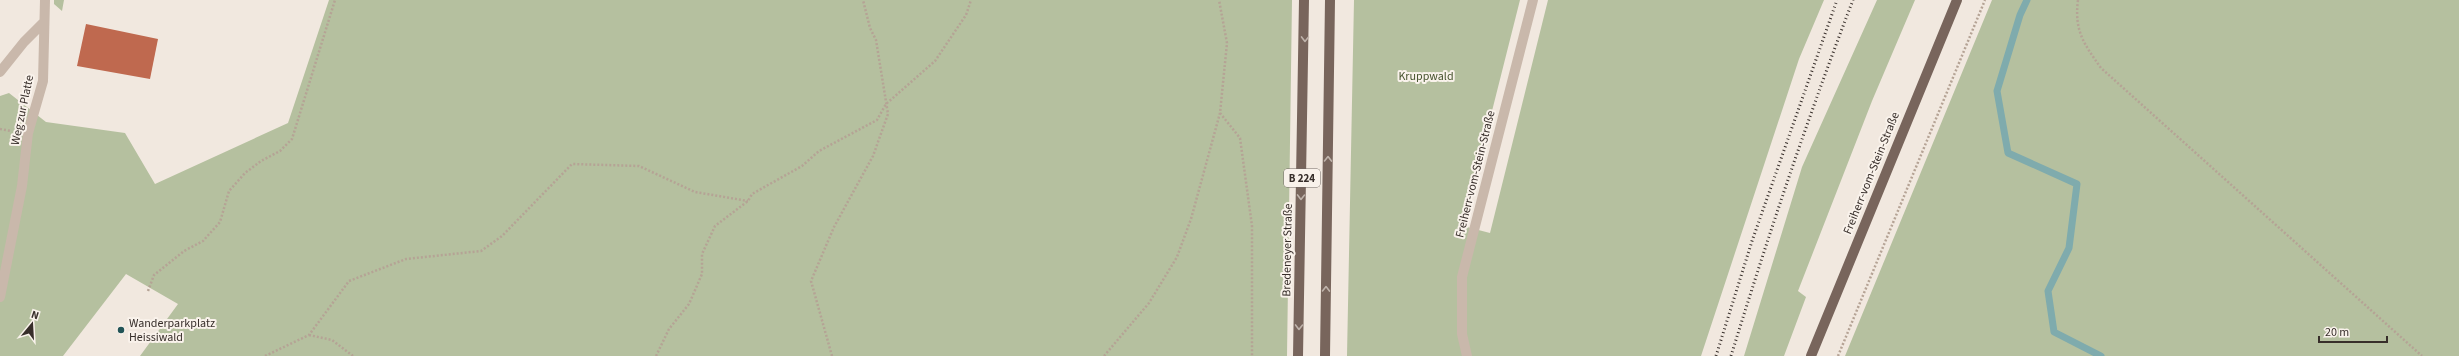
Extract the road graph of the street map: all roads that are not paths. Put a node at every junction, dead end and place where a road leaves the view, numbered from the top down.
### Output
1 (45, 0) edge
2 (1304, 0) edge
3 (1330, 0) edge
4 (1533, 0) edge
5 (1956, 0) edge
6 (43, 23) junction
7 (0, 72) edge
8 (0, 297) edge
9 (1298, 356) edge
10 (1325, 356) edge
11 (1467, 356) edge
12 (1811, 356) edge

1 - 6 street, Weg zur Platte
2 -> 9 main road, Bredeneyer Straße / B 224
10 -> 3 main road, B 224
4 - 11 street, Freiherr-vom-Stein-Straße
5 - 12 main road, Freiherr-vom-Stein-Straße
6 - 7 street
6 - 8 street, Weg zur Platte

